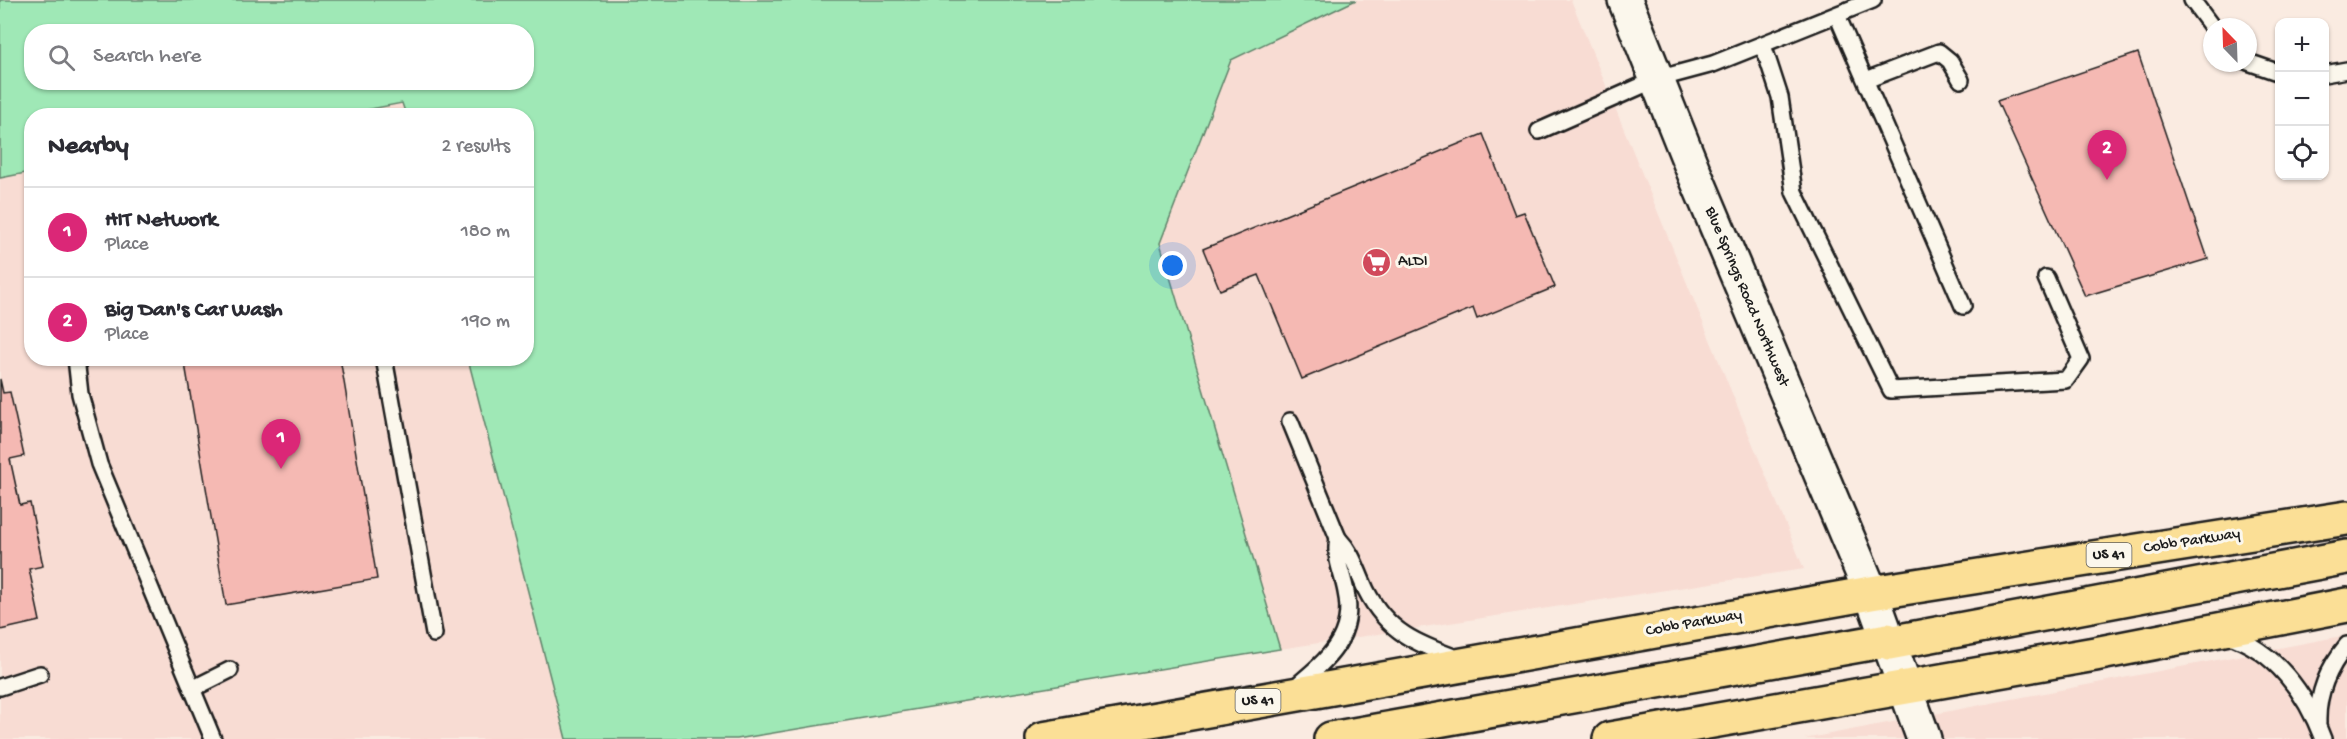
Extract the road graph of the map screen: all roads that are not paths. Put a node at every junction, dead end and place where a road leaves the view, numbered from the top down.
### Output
1 (1625, 0) edge
2 (1873, 0) edge
3 (2192, 0) edge
4 (1837, 15) junction
5 (2205, 18) edge
6 (1762, 45) junction
7 (2257, 65) edge
8 (2347, 70) edge
9 (2277, 72) edge
10 (2329, 73) edge
11 (1657, 79) junction
12 (1866, 80) junction
13 (1961, 80) dead end
14 (1539, 131) dead end
15 (2046, 278) dead end
16 (1963, 306) dead end
17 (77, 366) edge
18 (385, 366) edge
19 (1290, 421) dead end
20 (2347, 518) edge
21 (1338, 538) junction
22 (2347, 556) edge
23 (1871, 593) junction
24 (2347, 605) edge
25 (2215, 631) junction
26 (434, 634) dead end
27 (1889, 642) junction
28 (2347, 645) edge
29 (1474, 664) junction
30 (230, 670) dead end
31 (40, 674) dead end
32 (1905, 686) junction
33 (0, 687) edge
34 (192, 689) junction
35 (1284, 697) junction
36 (2320, 732) edge
37 (1653, 735) edge
38 (213, 739) edge
39 (1043, 739) edge
40 (1331, 739) edge
41 (1610, 739) edge
42 (1924, 739) edge

1 - 11 street, Blue Springs Road Northwest
2 - 4 lane
3 - 5 lane
4 - 6 lane
4 - 12 lane
6 - 11 lane
6 - 15 lane
7 - 9 lane
8 - 10 lane
11 - 14 lane
11 - 23 street, Blue Springs Road Northwest
12 - 13 lane
12 - 16 lane
17 - 34 lane
18 - 26 lane
19 - 21 lane
20 - 23 main road, Cobb Parkway / US 41
21 - 29 lane
21 - 35 lane
22 - 27 main road
23 - 27 street, Blue Springs Road Northwest
23 - 29 main road, Cobb Parkway / US 41
24 - 25 main road
25 - 32 main road
25 - 36 lane
27 - 32 street, Blue Springs Road Northwest
27 - 40 main road
28 - 36 lane
29 - 35 main road, Cobb Parkway / US 41
30 - 34 lane
31 - 33 lane
32 - 37 main road
32 - 42 street, Blue Springs Road Northwest
34 - 38 lane
35 - 39 main road, Cobb Parkway / US 41
37 - 41 main road

